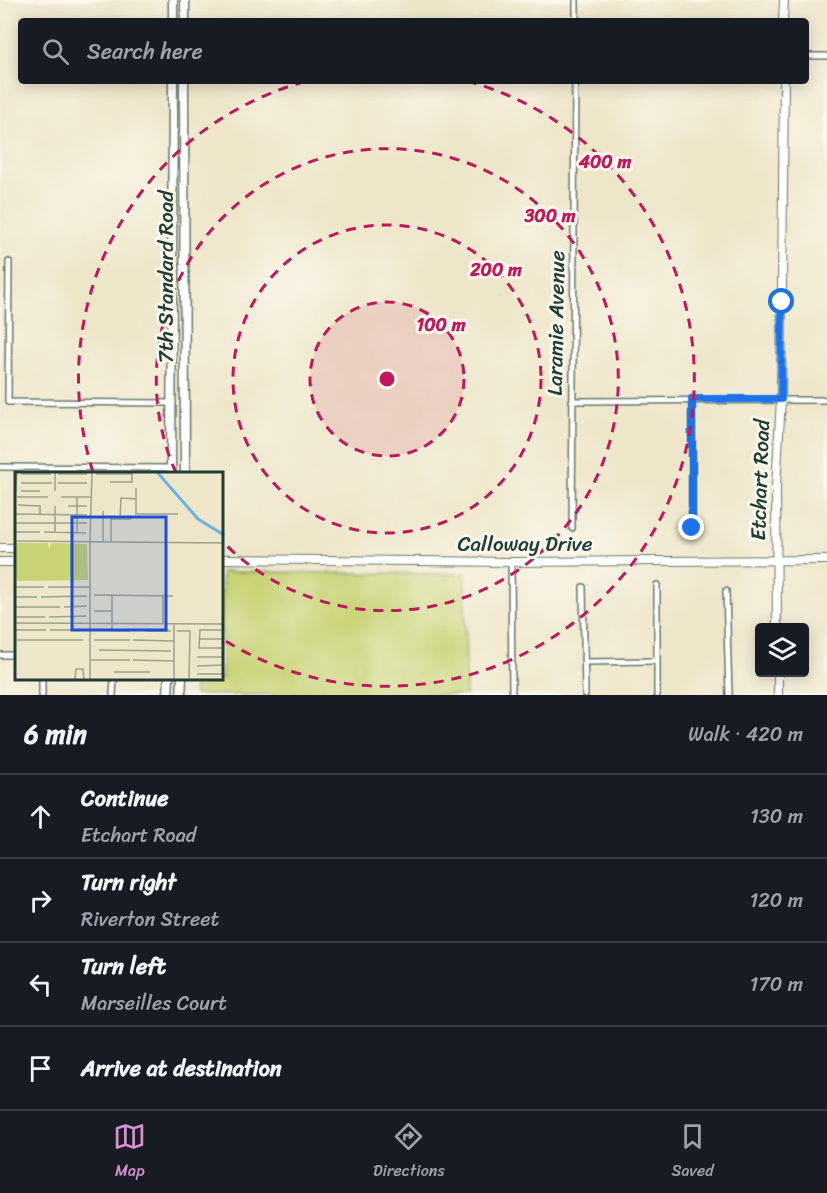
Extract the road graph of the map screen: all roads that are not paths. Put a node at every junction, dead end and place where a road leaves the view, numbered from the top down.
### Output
1 (173, 0) edge
2 (185, 0) edge
3 (576, 0) edge
4 (784, 0) edge
5 (173, 18) edge
6 (185, 18) edge
7 (576, 18) edge
8 (783, 18) edge
9 (809, 56) edge
10 (827, 56) edge
11 (173, 84) edge
12 (184, 84) edge
13 (575, 84) edge
14 (784, 84) edge
15 (9, 262) dead end
16 (7, 338) junction
17 (0, 339) edge
18 (692, 399) junction
19 (781, 399) junction
20 (827, 400) edge
21 (572, 401) junction
22 (172, 403) junction
23 (0, 467) edge
24 (61, 470) edge
25 (171, 471) edge
26 (185, 472) edge
27 (572, 528) dead end
28 (692, 528) dead end
29 (224, 559) edge
30 (827, 560) edge
31 (511, 562) junction
32 (776, 562) junction
33 (657, 585) dead end
34 (583, 586) dead end
35 (726, 591) dead end
36 (777, 623) edge
37 (15, 654) edge
38 (0, 655) edge
39 (657, 661) junction
40 (585, 662) junction
41 (778, 677) edge
42 (114, 680) edge
43 (169, 680) edge
44 (182, 680) edge
45 (113, 695) edge
46 (168, 695) edge
47 (181, 695) edge
48 (512, 695) edge
49 (585, 695) edge
50 (657, 695) edge
51 (729, 695) edge
52 (778, 695) edge

1 - 5 main road
2 - 6 main road
3 - 7 street
4 - 8 street
9 - 10 street
11 - 22 main road, 7th Standard Road
12 - 26 main road, 7th Standard Road
13 - 21 street, Laramie Avenue
14 - 19 street, Etchart Road
15 - 16 street
16 - 17 street
16 - 22 street
18 - 19 street
18 - 21 street
18 - 28 street
19 - 20 street
19 - 32 street, Etchart Road
21 - 27 street, Laramie Avenue
22 - 25 main road, 7th Standard Road
23 - 24 street
24 - 25 street
29 - 31 street, Calloway Drive
30 - 32 street, Calloway Drive
31 - 32 street, Calloway Drive
31 - 48 street
32 - 36 street, Etchart Road
33 - 39 street
34 - 40 street
35 - 51 street
37 - 38 street
39 - 40 street
39 - 50 street
40 - 49 street
41 - 52 street
42 - 45 street
43 - 46 main road
44 - 47 main road

